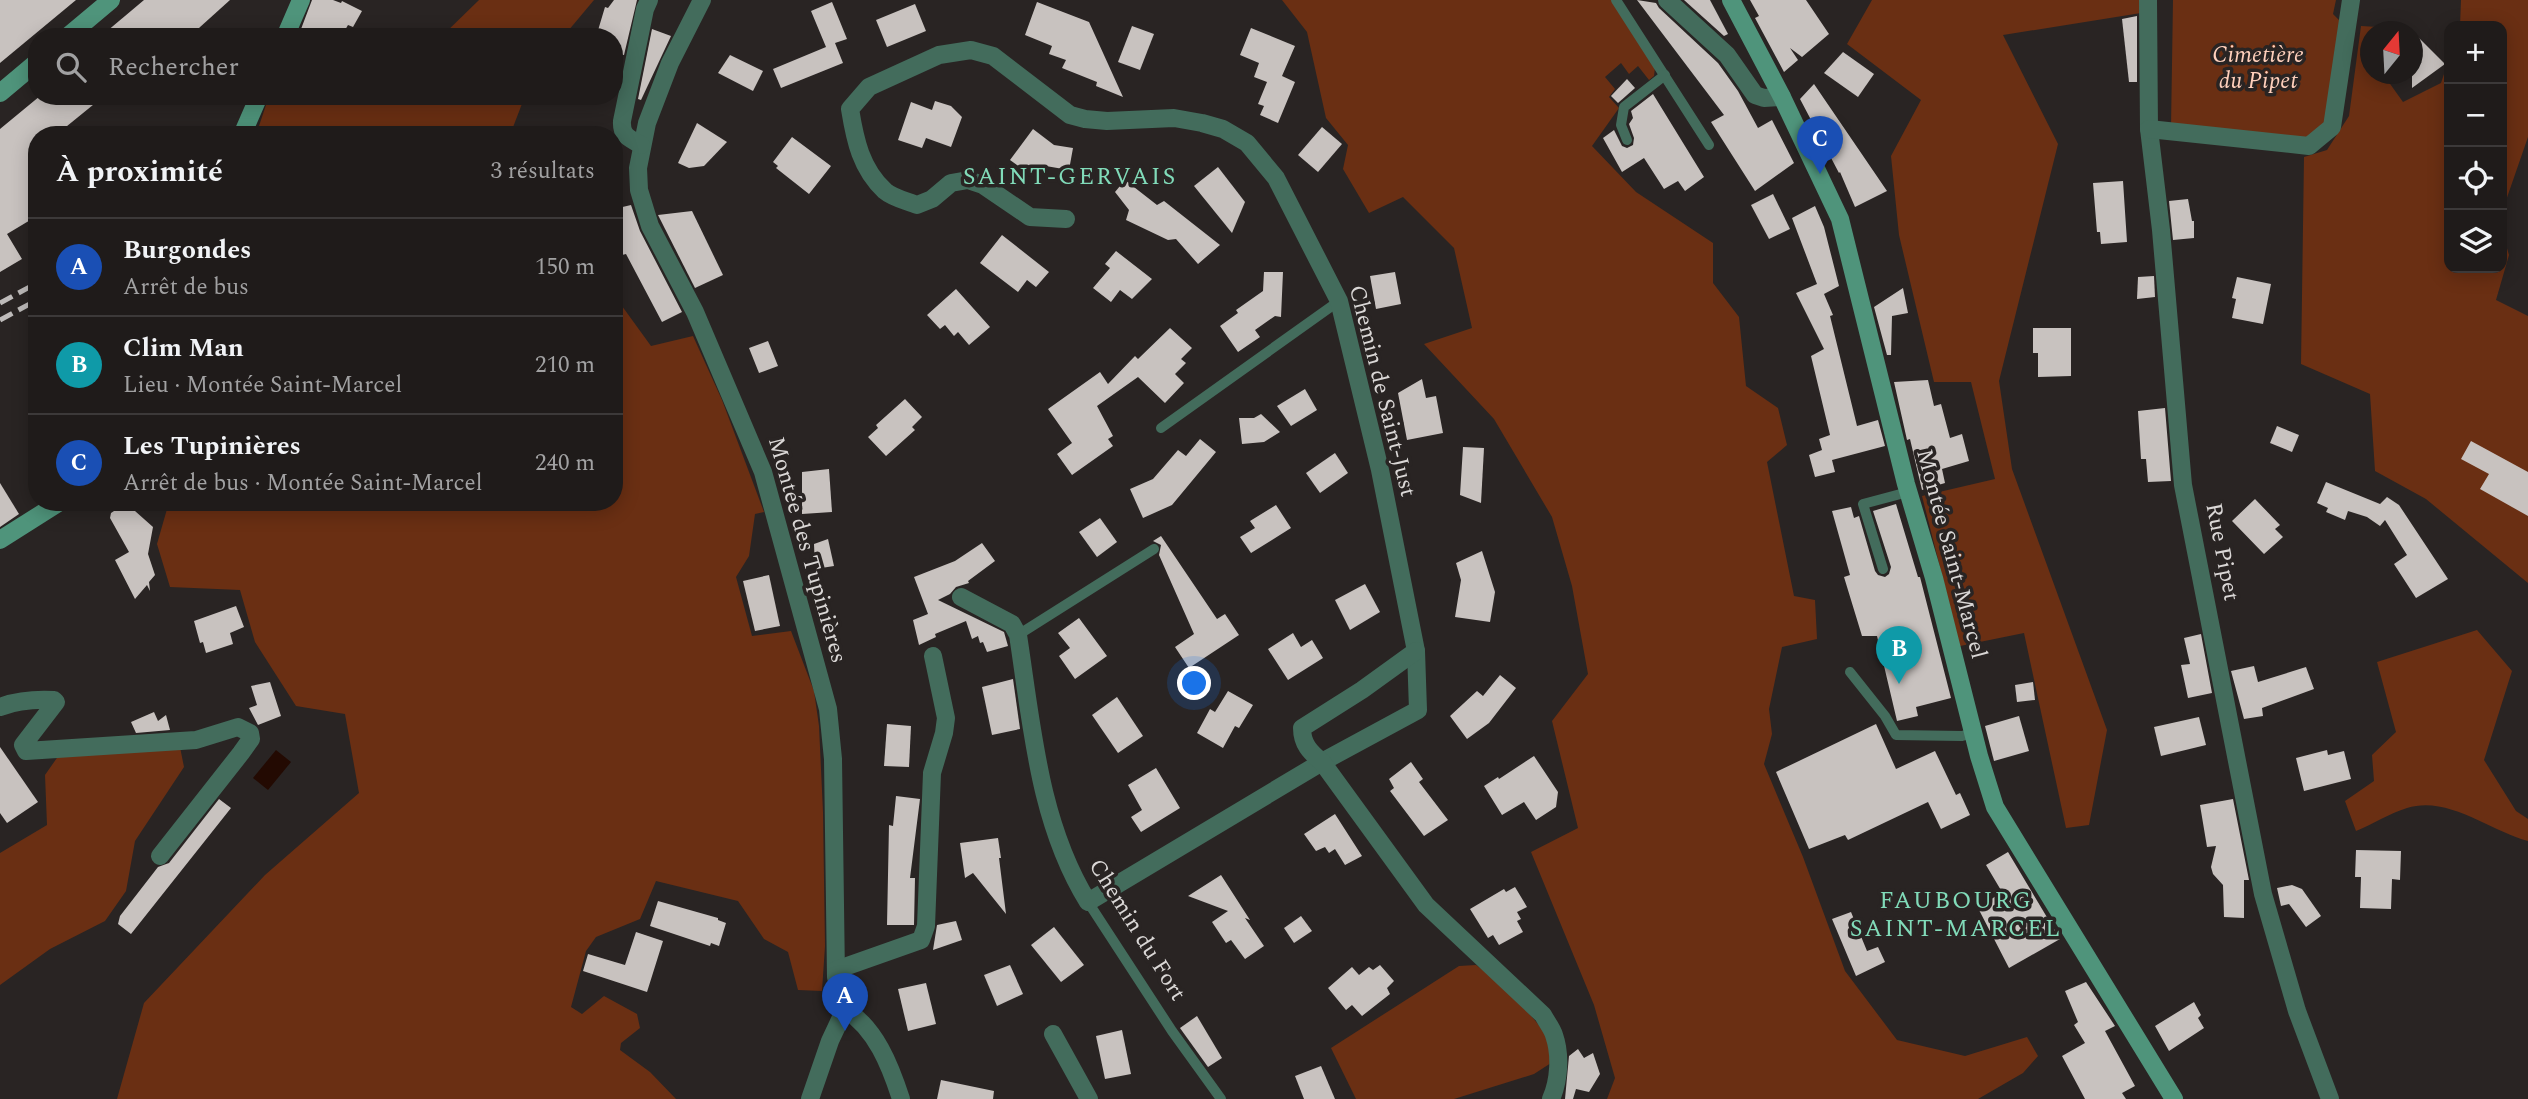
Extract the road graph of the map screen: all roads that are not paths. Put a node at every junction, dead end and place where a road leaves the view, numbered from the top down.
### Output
1 (111, 0) edge
2 (301, 0) edge
3 (649, 0) edge
4 (702, 0) edge
5 (1616, 0) edge
6 (1667, 0) edge
7 (1731, 0) edge
8 (2148, 0) edge
9 (2351, 0) edge
10 (78, 28) edge
11 (289, 28) edge
12 (28, 70) edge
13 (1665, 75) junction
14 (0, 93) edge
15 (1782, 97) junction
16 (255, 105) edge
17 (246, 126) edge
18 (621, 126) edge
19 (2149, 129) junction
20 (623, 133) edge
21 (1627, 140) dead end
22 (641, 145) junction
23 (1709, 145) dead end
24 (1066, 219) dead end
25 (1339, 301) junction
26 (1161, 428) dead end
27 (1908, 492) junction
28 (46, 511) edge
29 (0, 541) edge
30 (1154, 549) dead end
31 (1883, 569) dead end
32 (961, 597) dead end
33 (1018, 635) junction
34 (1416, 651) junction
35 (933, 656) dead end
36 (1850, 672) dead end
37 (0, 707) edge
38 (1973, 733) junction
39 (1322, 762) junction
40 (160, 856) dead end
41 (1088, 902) junction
42 (836, 970) junction
43 (845, 1009) junction
44 (1053, 1034) dead end
45 (2171, 1098) edge
46 (810, 1099) edge
47 (901, 1099) edge
48 (1089, 1099) edge
49 (1221, 1099) edge
50 (1551, 1099) edge
51 (2330, 1099) edge

1 - 10 main road
2 - 11 main road
3 - 18 street
4 - 22 street, Montée des Tupinières
5 - 13 lane
6 - 15 street
7 - 15 main road, Montée Saint-Marcel
8 - 19 street, Rue Pipet
9 - 19 street
12 - 14 main road
13 - 21 lane
13 - 23 lane
15 - 27 main road, Montée Saint-Marcel
16 - 17 main road
19 - 51 street, Rue Pipet
20 - 22 street
22 - 42 street, Montée des Tupinières
24 - 25 street, Chemin de Saint-Just
25 - 26 lane
25 - 34 street, Chemin de Saint-Just
27 - 31 lane
27 - 38 main road, Montée Saint-Marcel
28 - 29 main road
30 - 33 lane
32 - 33 street
33 - 41 street, Chemin du Fort
34 - 39 street, Chemin de Saint-Just
34 - 39 street
35 - 42 street
36 - 38 lane
37 - 40 street
38 - 45 main road, Montée Saint-Marcel
39 - 41 street, Chemin de Saint-Just
39 - 50 street
41 - 49 lane, Chemin du Fort
42 - 43 street, Montée des Tupinières
43 - 46 street
43 - 47 street
44 - 48 street

